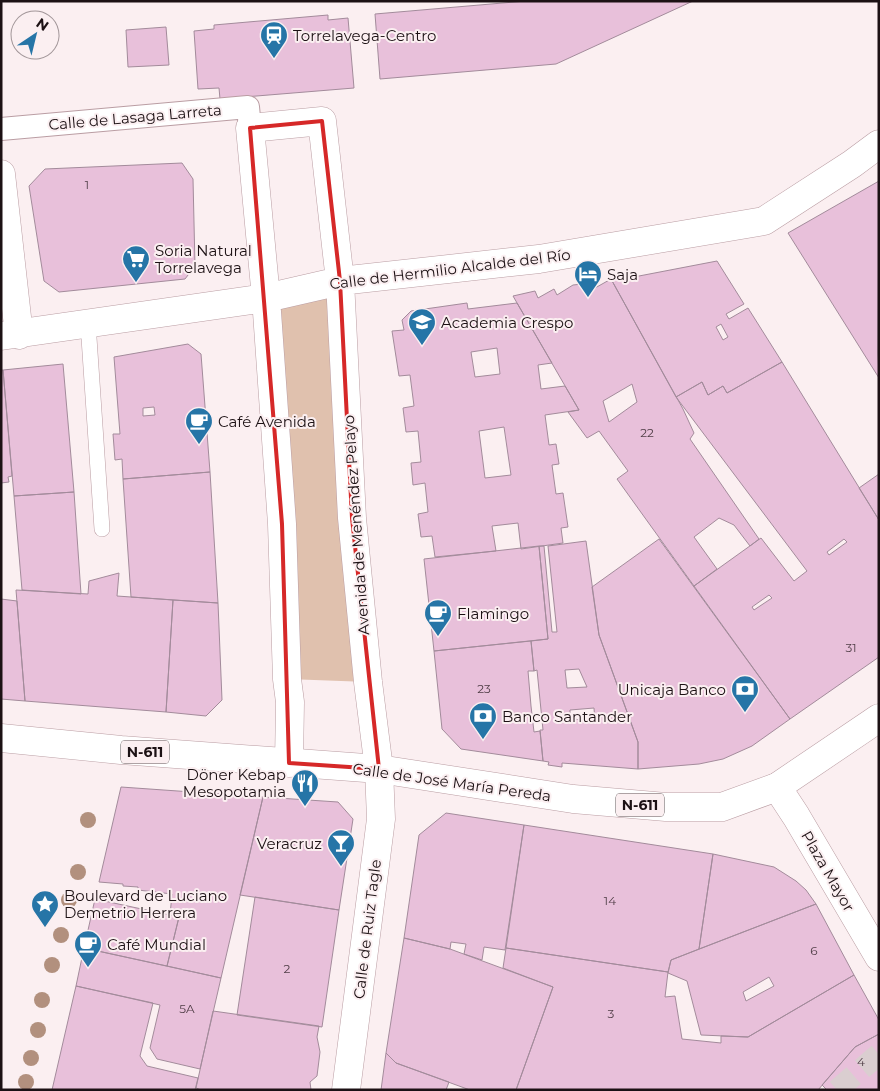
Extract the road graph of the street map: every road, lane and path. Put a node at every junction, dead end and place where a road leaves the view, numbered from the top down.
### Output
1 (250, 128) junction
2 (1, 129) edge
3 (879, 144) edge
4 (1, 174) edge
5 (340, 281) junction
6 (266, 298) junction
7 (88, 323) junction
8 (10, 336) edge
9 (102, 530) dead end
10 (879, 718) edge
11 (1, 738) edge
12 (289, 763) junction
13 (379, 769) junction
14 (777, 787) junction
15 (879, 957) edge
16 (346, 1090) edge

1 - 2 street, Calle de Lasaga Larreta
1 - 5 main road, Avenida de Menéndez Pelayo
1 - 6 main road
3 - 5 main road, Calle de Hermilio Alcalde del Río
4 - 8 main road
5 - 6 main road, Calle de Hermilio Alcalde del Río
5 - 13 main road, Avenida de Menéndez Pelayo
6 - 7 main road, Calle de Hermilio Alcalde del Río
6 - 12 main road
7 - 8 main road, Calle de Hermilio Alcalde del Río
7 - 9 lane
10 - 14 main road, Calle de José María Pereda / N-611
11 - 12 main road, Calle de José María Pereda / N-611
12 - 13 main road, Calle de José María Pereda / N-611
13 - 14 main road, Calle de José María Pereda / N-611
13 - 16 main road, Calle de Ruiz Tagle
14 - 15 main road, Plaza Mayor

